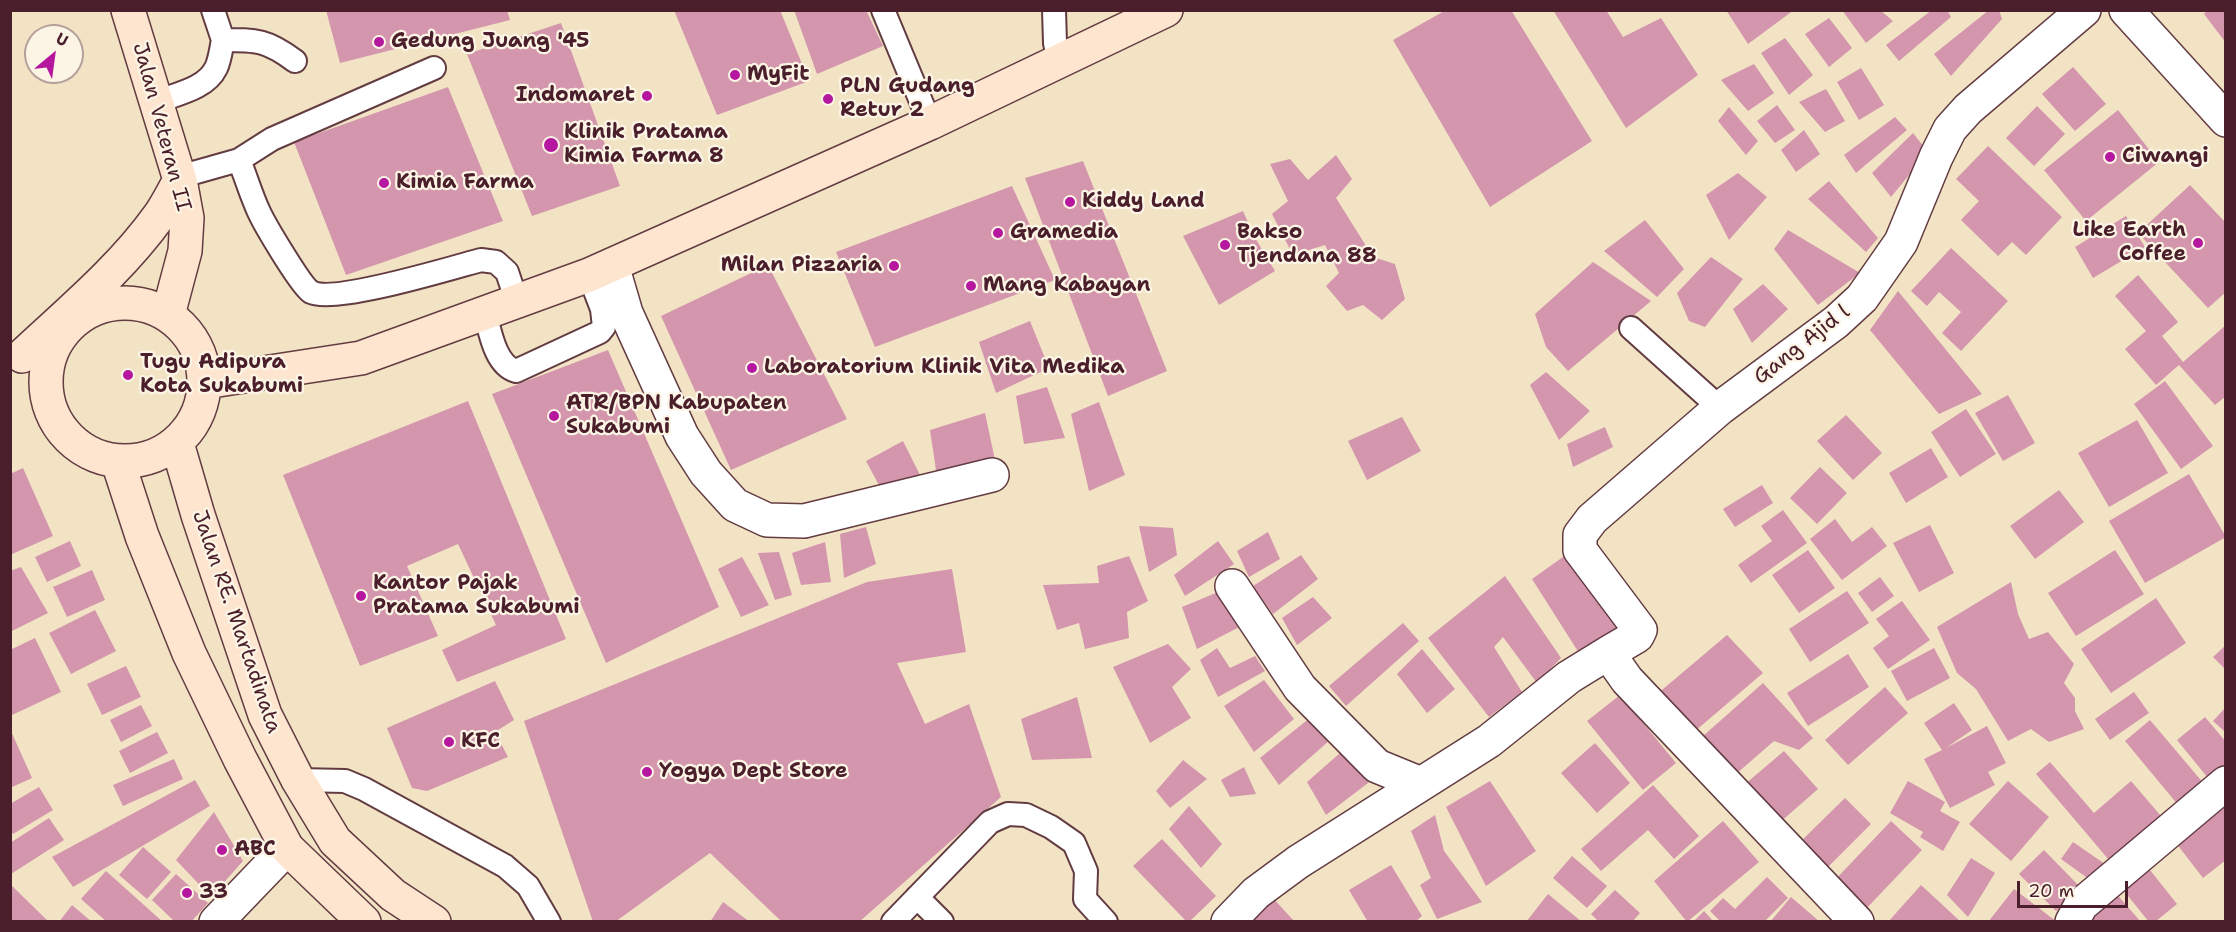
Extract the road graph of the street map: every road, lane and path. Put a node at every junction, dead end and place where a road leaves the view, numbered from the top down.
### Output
1 (128, 10) edge
2 (213, 10) edge
3 (883, 10) edge
4 (1054, 10) edge
5 (1166, 10) edge
6 (2084, 10) edge
7 (2126, 10) edge
8 (223, 40) junction
9 (295, 61) dead end
10 (1059, 62) junction
11 (435, 68) dead end
12 (156, 102) junction
13 (2226, 120) edge
14 (930, 123) junction
15 (239, 160) junction
16 (180, 180) junction
17 (600, 270) junction
18 (517, 302) junction
19 (485, 313) junction
20 (168, 315) junction
21 (1631, 327) dead end
22 (28, 355) edge
23 (205, 382) junction
24 (1720, 408) junction
25 (177, 443) junction
26 (118, 462) junction
27 (992, 475) dead end
28 (1232, 586) dead end
29 (1608, 653) junction
30 (298, 780) junction
31 (2226, 783) edge
32 (1421, 784) junction
33 (287, 848) junction
34 (917, 897) junction
35 (216, 921) edge
36 (364, 921) edge
37 (434, 921) edge
38 (549, 921) edge
39 (893, 921) edge
40 (942, 921) edge
41 (1107, 921) edge
42 (1228, 921) edge
43 (1857, 921) edge
44 (2072, 921) edge

1 - 12 main road, Jalan Veteran II
2 - 8 lane
3 - 14 lane
4 - 10 lane
5 - 10 main road
6 - 24 street, Gang Ajid l
7 - 13 street
8 - 9 lane
8 - 12 lane
10 - 14 main road
11 - 15 lane
12 - 16 main road, Jalan Veteran II
14 - 17 main road
15 - 16 lane
15 - 18 lane
16 - 20 main road, Jalan Veteran II
16 - 22 main road
17 - 18 main road
17 - 19 lane
17 - 27 street
18 - 19 main road
19 - 23 main road
20 - 22 main road
20 - 23 main road
21 - 24 lane
22 - 26 main road
23 - 25 main road
24 - 29 street, Gang Ajid l
25 - 26 main road
25 - 30 main road, Jalan RE. Martadinata
26 - 33 main road, Jalan RE. Martadinata
28 - 32 street
29 - 32 street
29 - 43 street
30 - 37 main road, Jalan RE. Martadinata
30 - 38 lane
31 - 44 street
32 - 42 street
33 - 35 street
33 - 36 main road, Jalan RE. Martadinata
34 - 39 lane
34 - 40 lane
34 - 41 lane

